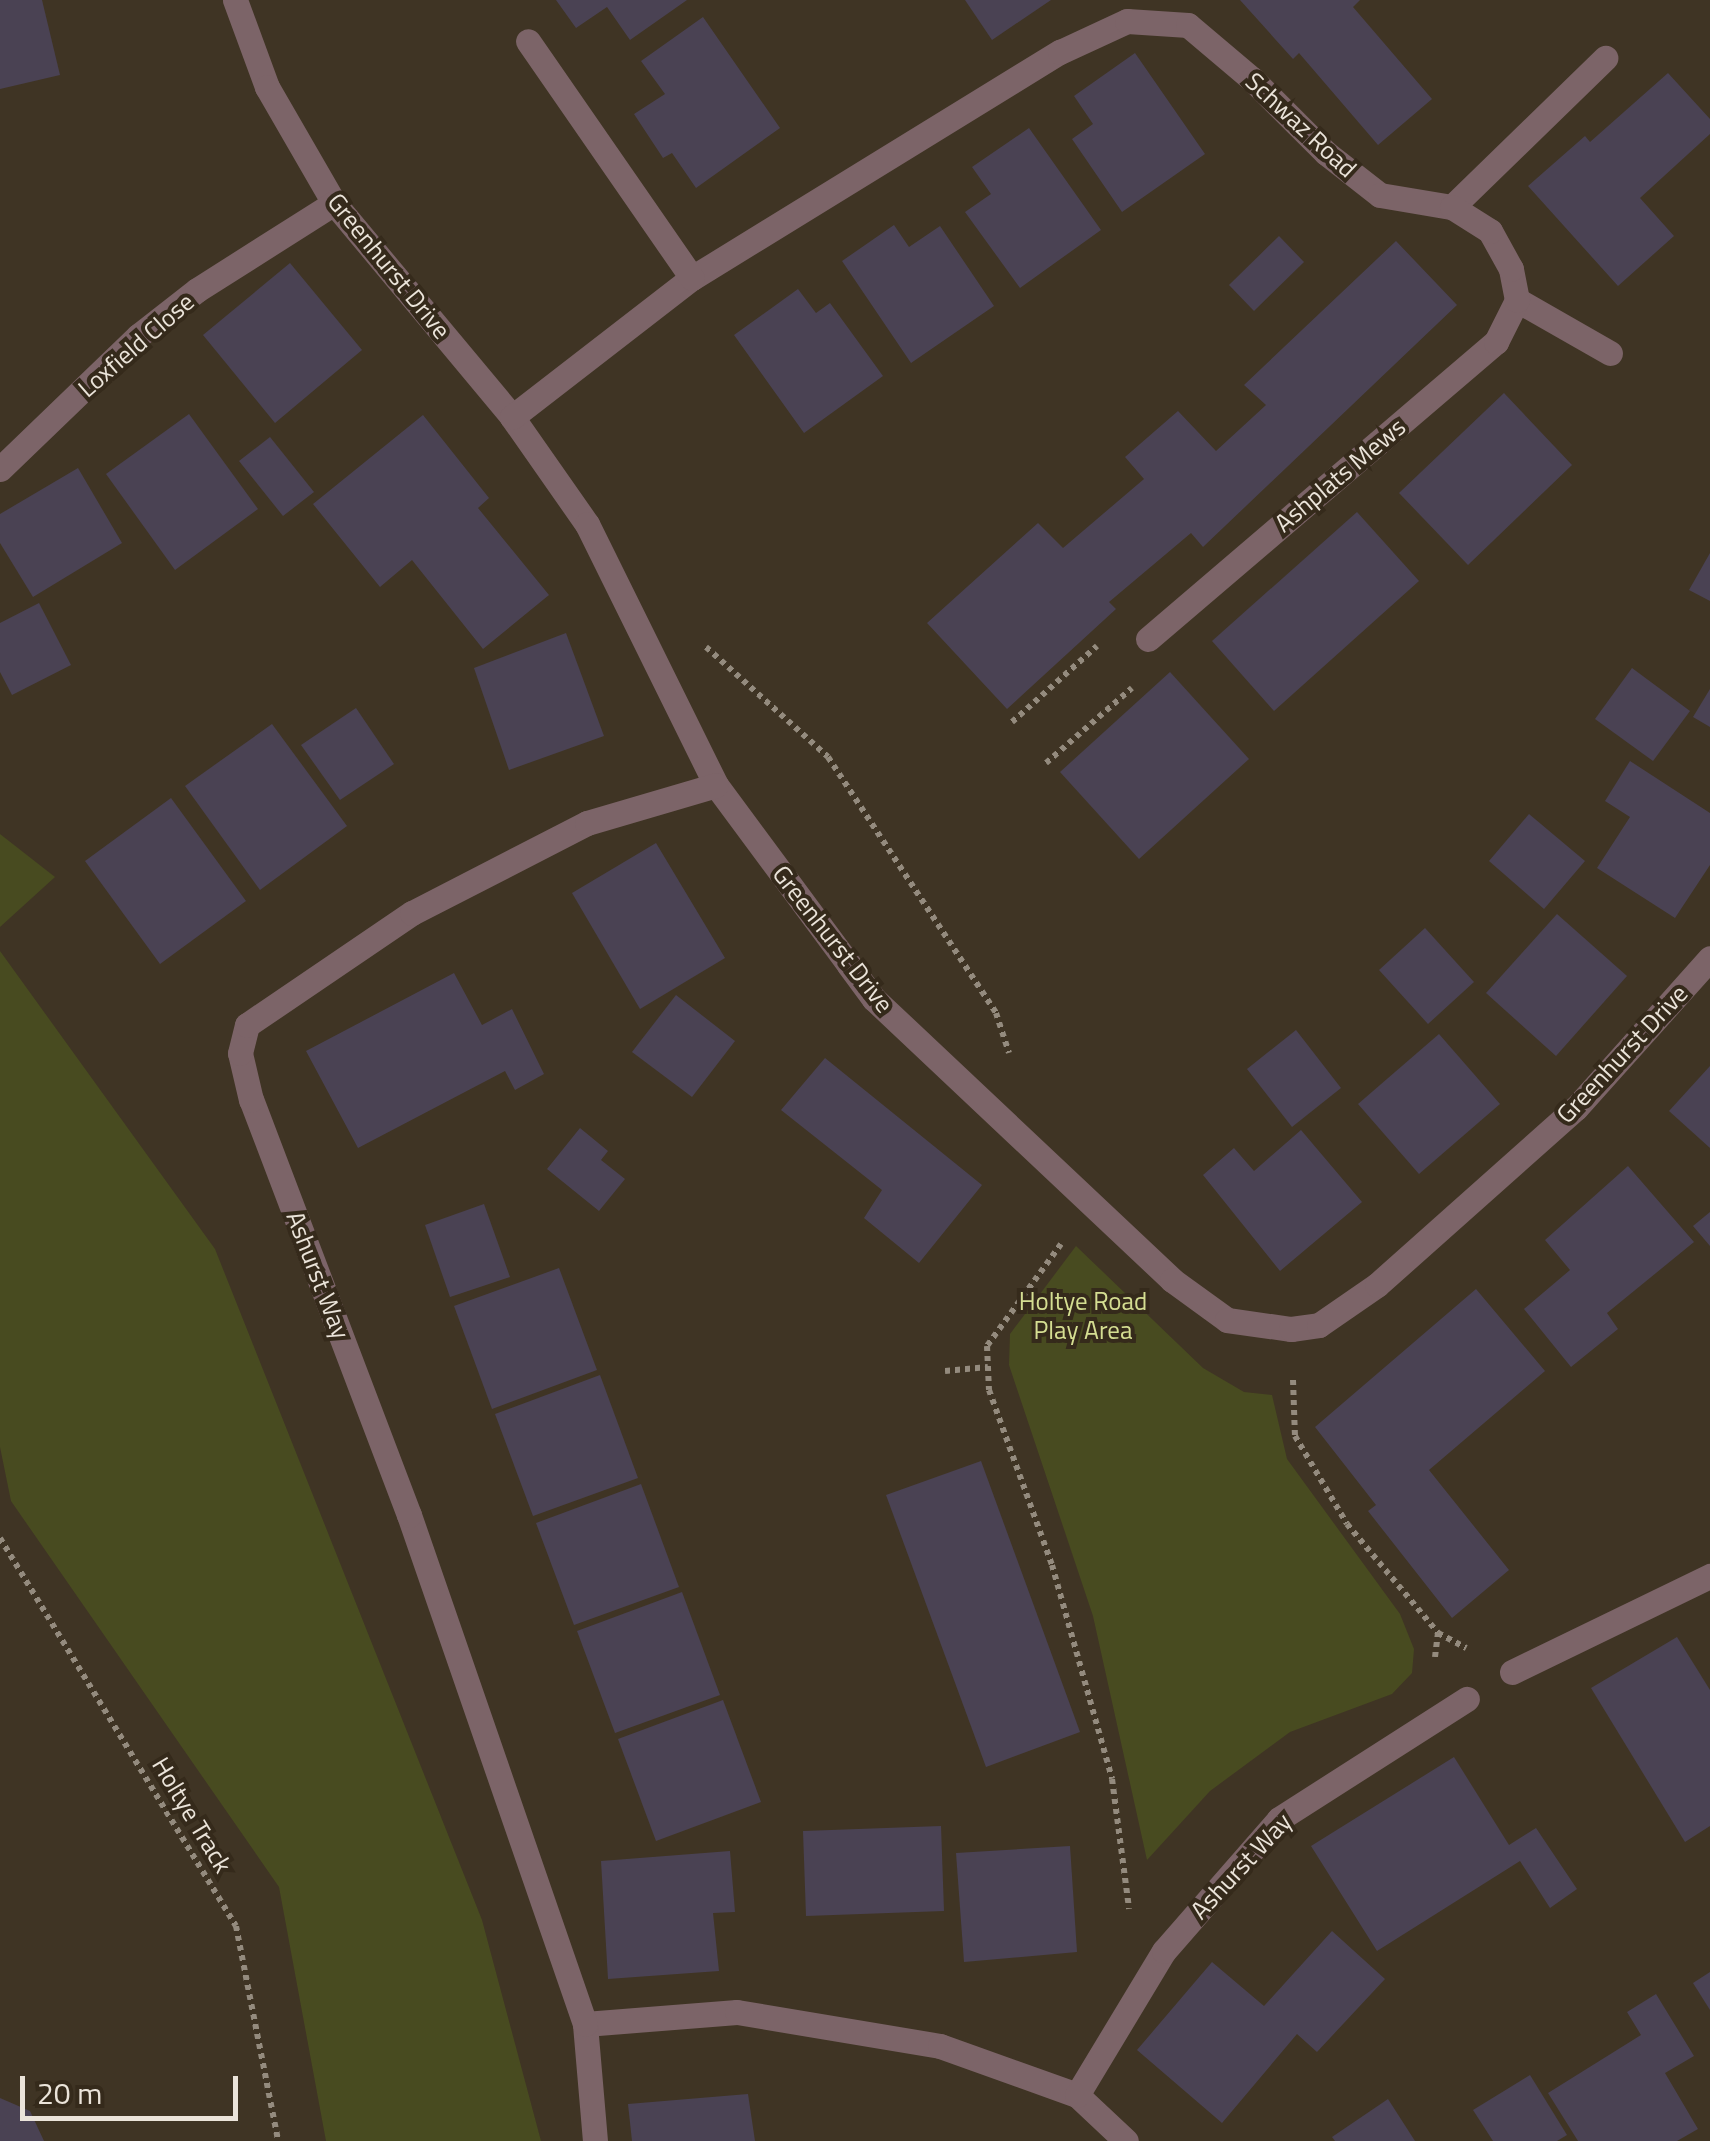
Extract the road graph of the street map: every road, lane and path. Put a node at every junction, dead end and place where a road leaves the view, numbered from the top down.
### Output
1 (234, 0) edge
2 (1125, 11) edge
3 (528, 40) dead end
4 (1606, 58) dead end
5 (334, 203) junction
6 (1452, 207) junction
7 (692, 278) junction
8 (1517, 300) junction
9 (1610, 353) dead end
10 (512, 417) junction
11 (0, 468) edge
12 (1148, 639) junction
13 (703, 645) dead end
14 (1012, 722) dead end
15 (1046, 762) dead end
16 (716, 785) junction
17 (1710, 958) edge
18 (1013, 1066) dead end
19 (1091, 1202) junction
20 (1291, 1328) junction
21 (988, 1368) junction
22 (944, 1371) dead end
23 (0, 1538) edge
24 (1710, 1576) edge
25 (1438, 1633) dead end
26 (1512, 1672) dead end
27 (1468, 1699) dead end
28 (1129, 1909) dead end
29 (584, 2024) junction
30 (1077, 2095) junction
31 (278, 2141) edge
32 (595, 2141) edge
33 (1126, 2141) edge

1 - 5 street, Greenhurst Drive
2 - 6 street, Schwaz Road
2 - 7 street, Schwaz Road
3 - 7 street
4 - 6 street
5 - 10 street, Greenhurst Drive
5 - 11 street, Loxfield Close
6 - 8 street
7 - 10 street, Schwaz Road
8 - 9 street
8 - 12 street, Ashplats Mews
10 - 16 street, Greenhurst Drive
12 - 14 path
12 - 15 path
13 - 18 path
16 - 19 street, Greenhurst Drive
16 - 29 street, Ashurst Way
17 - 20 street, Greenhurst Drive
19 - 20 street, Greenhurst Drive
19 - 21 path
20 - 25 path
21 - 22 path
21 - 28 path
23 - 31 path, Holtye Track
24 - 26 street
27 - 30 street, Ashurst Way
29 - 30 street
29 - 32 street, Ashurst Way
30 - 33 street

